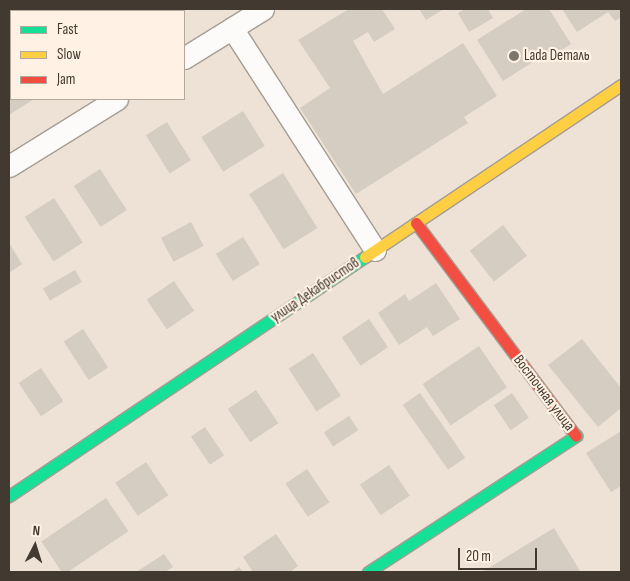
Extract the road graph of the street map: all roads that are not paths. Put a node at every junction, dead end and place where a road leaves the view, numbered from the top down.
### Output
1 (263, 9) edge
2 (232, 28) junction
3 (185, 57) edge
4 (621, 85) edge
5 (116, 100) edge
6 (9, 166) edge
7 (416, 223) junction
8 (375, 250) junction
9 (9, 496) edge
10 (368, 572) edge

1 - 2 street
2 - 3 street
2 - 8 street
4 - 7 main road, улица Декабристов
5 - 6 street
7 - 8 main road, улица Декабристов
7 - 10 main road, Восточная улица
8 - 9 main road, улица Декабристов

